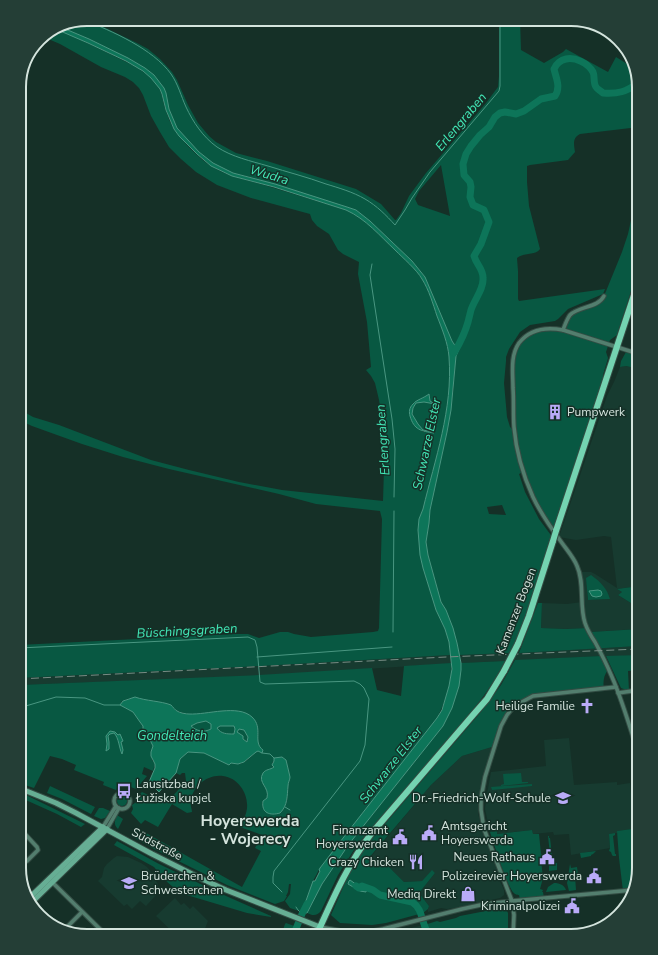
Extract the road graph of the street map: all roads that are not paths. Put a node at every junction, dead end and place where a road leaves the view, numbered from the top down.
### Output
1 (604, 296) dead end
2 (632, 302) edge
3 (563, 330) junction
4 (617, 348) junction
5 (632, 352) edge
6 (544, 518) junction
7 (538, 519) dead end
8 (616, 688) junction
9 (632, 691) edge
10 (618, 693) junction
11 (632, 734) edge
12 (26, 791) edge
13 (118, 807) dead end
14 (105, 828) junction
15 (26, 835) edge
16 (26, 861) edge
17 (52, 882) junction
18 (628, 890) edge
19 (32, 895) edge
20 (34, 900) edge
21 (512, 901) junction
22 (82, 912) junction
23 (68, 926) edge
24 (320, 927) junction
25 (100, 929) edge
26 (330, 929) edge
27 (383, 929) edge
28 (513, 929) edge

1 - 3 street
2 - 4 main road, Kamenzer Bogen
3 - 4 street
3 - 6 street
4 - 5 street
4 - 24 main road, Kamenzer Bogen, bridge
6 - 7 street
6 - 8 street
8 - 10 street
8 - 21 street
9 - 10 street
10 - 11 street
12 - 14 main road, Südstraße
13 - 14 street
14 - 17 main road
14 - 19 main road
14 - 24 main road, Südstraße
15 - 16 street
17 - 20 main road
17 - 22 street
18 - 21 street
21 - 27 street
21 - 28 street
22 - 23 street
22 - 25 street
24 - 26 street

